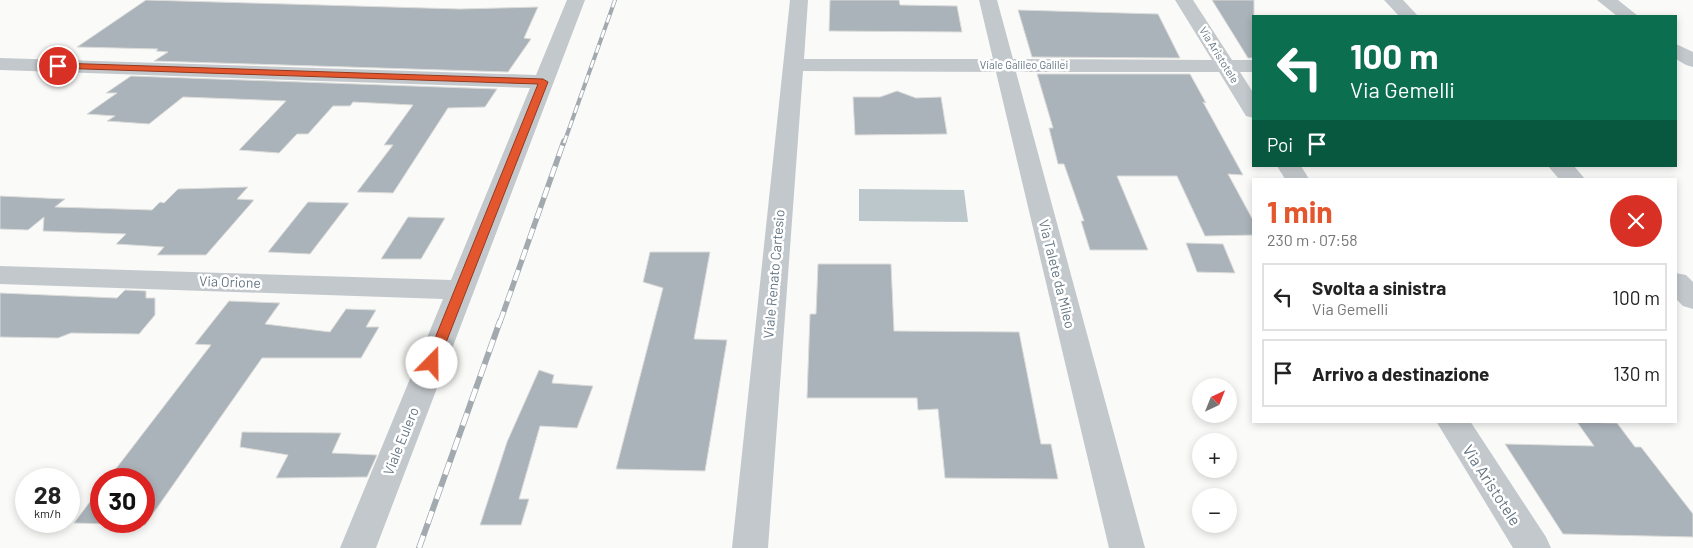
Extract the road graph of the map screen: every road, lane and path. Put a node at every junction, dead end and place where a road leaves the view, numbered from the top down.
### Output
1 (576, 0) edge
2 (799, 0) edge
3 (988, 0) edge
4 (1184, 0) edge
5 (1393, 0) edge
6 (1606, 0) edge
7 (1408, 15) edge
8 (1628, 15) edge
9 (1677, 51) edge
10 (1693, 62) edge
11 (0, 64) edge
12 (794, 65) junction
13 (1004, 65) junction
14 (1225, 65) junction
15 (1252, 66) edge
16 (1677, 68) edge
17 (1693, 68) edge
18 (543, 82) junction
19 (1252, 108) edge
20 (1290, 167) edge
21 (1561, 167) edge
22 (1296, 178) edge
23 (1571, 178) edge
24 (0, 275) edge
25 (1677, 283) edge
26 (461, 290) junction
27 (1693, 299) edge
28 (1453, 423) edge
29 (358, 548) edge
30 (750, 548) edge
31 (1127, 548) edge
32 (1533, 548) edge

1 - 18 street, Viale Eulero
2 - 12 street, Viale Renato Cartesio
3 - 13 street, Via Talete da Mileo
4 - 14 street, Via Aristotele
5 - 7 street
6 - 8 street
9 - 10 street
11 - 18 street
12 - 13 street, Viale Galileo Galilei
12 - 30 street, Viale Renato Cartesio
13 - 14 street, Viale Galileo Galilei
13 - 31 street, Via Talete da Mileo
14 - 15 street, Viale Galileo Galilei
14 - 19 street, Via Aristotele
16 - 17 street
18 - 26 street, Viale Eulero
20 - 22 street
21 - 23 street
24 - 26 street, Via Orione
25 - 27 street
26 - 29 street, Viale Eulero
28 - 32 street, Via Aristotele

